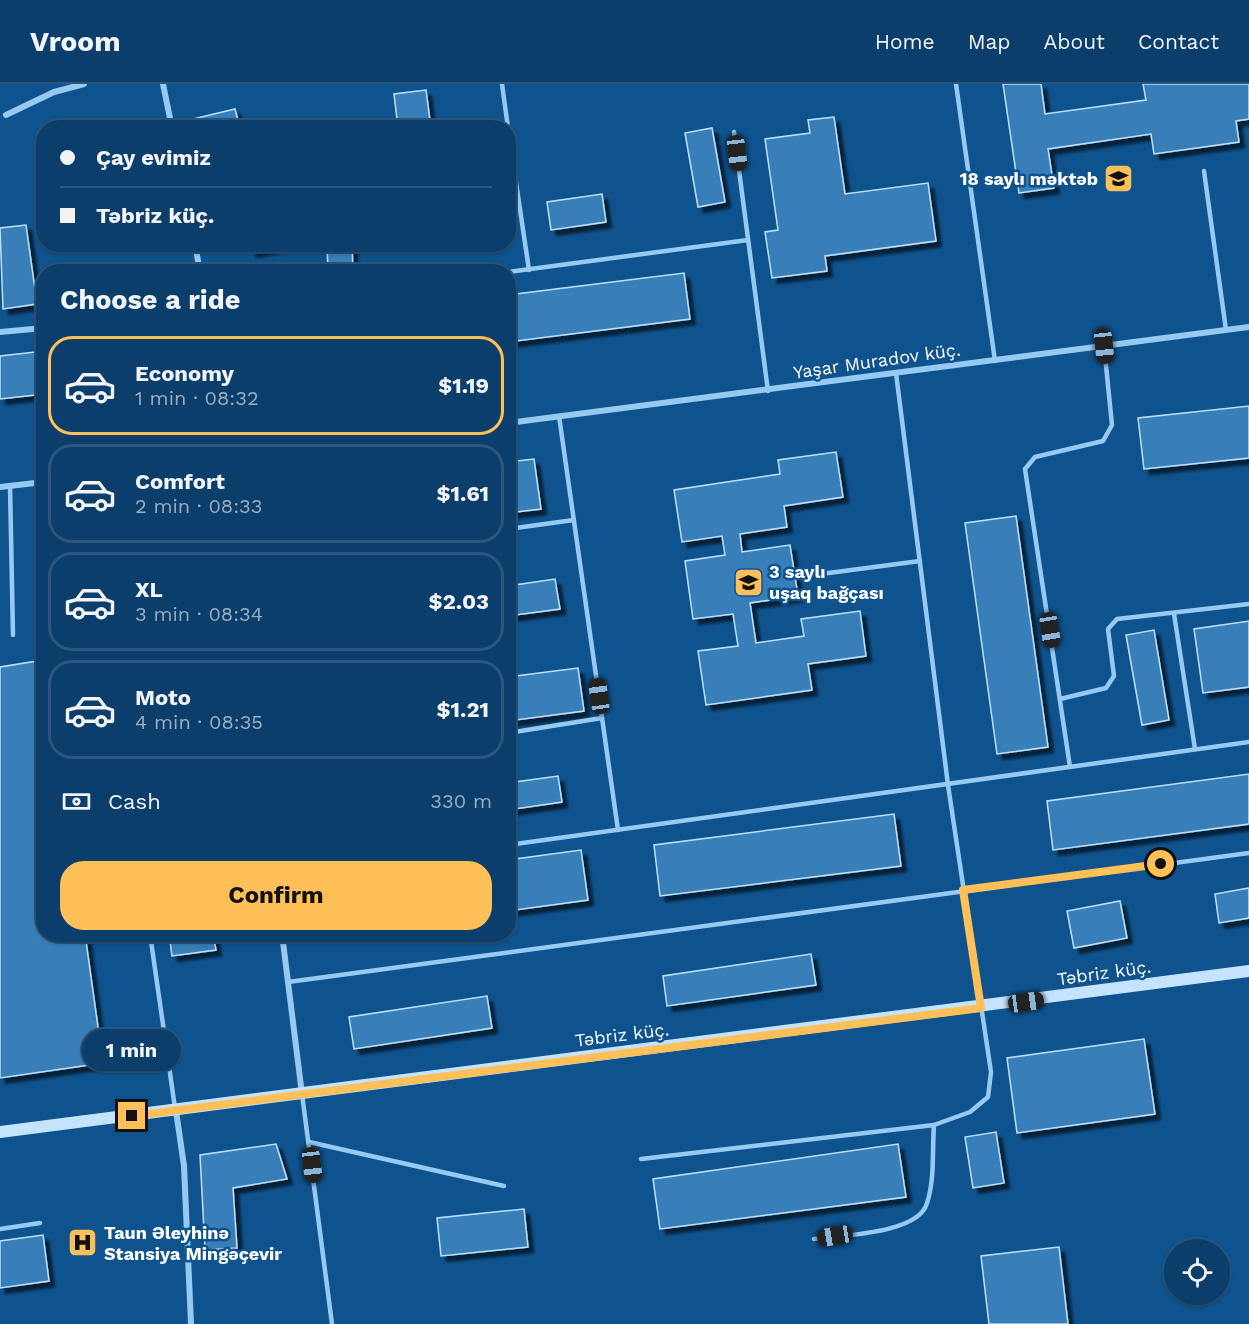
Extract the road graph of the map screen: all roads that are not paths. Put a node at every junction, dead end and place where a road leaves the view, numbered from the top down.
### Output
1 (84, 84) edge
2 (163, 84) edge
3 (502, 84) edge
4 (956, 84) edge
5 (6, 115) dead end
6 (170, 120) edge
7 (507, 120) edge
8 (734, 132) dead end
9 (1204, 171) dead end
10 (516, 182) edge
11 (748, 240) junction
12 (529, 270) junction
13 (516, 271) edge
14 (1249, 327) edge
15 (36, 329) edge
16 (1226, 330) junction
17 (0, 332) edge
18 (1104, 346) junction
19 (995, 361) junction
20 (896, 373) junction
21 (768, 391) junction
22 (559, 417) junction
23 (516, 422) edge
24 (36, 483) edge
25 (10, 486) junction
26 (0, 487) edge
27 (574, 520) junction
28 (516, 527) edge
29 (920, 561) junction
30 (821, 574) dead end
31 (1249, 604) edge
32 (1174, 614) junction
33 (13, 635) dead end
34 (1060, 699) junction
35 (602, 718) junction
36 (516, 733) edge
37 (1249, 742) edge
38 (1195, 750) junction
39 (1070, 767) junction
40 (948, 785) junction
41 (618, 830) junction
42 (516, 844) edge
43 (1249, 853) edge
44 (963, 890) junction
45 (151, 942) edge
46 (283, 942) edge
47 (1249, 971) edge
48 (288, 982) junction
49 (981, 1008) junction
50 (303, 1094) junction
51 (176, 1111) junction
52 (934, 1125) junction
53 (0, 1132) edge
54 (309, 1142) junction
55 (641, 1159) dead end
56 (504, 1186) dead end
57 (40, 1223) dead end
58 (0, 1229) edge
59 (814, 1239) dead end
60 (191, 1324) edge
61 (332, 1324) edge

1 - 5 street
2 - 6 street
3 - 7 lane
4 - 19 lane
8 - 11 lane
9 - 16 lane
10 - 12 lane
11 - 12 lane
11 - 21 lane
12 - 13 lane
14 - 16 street, Yaşar Muradov küç.
15 - 17 street
16 - 18 street, Yaşar Muradov küç.
18 - 19 street, Yaşar Muradov küç.
18 - 34 lane
19 - 20 street, Yaşar Muradov küç.
20 - 21 street, Yaşar Muradov küç.
20 - 29 lane
21 - 22 street, Yaşar Muradov küç.
22 - 23 street, Yaşar Muradov küç.
22 - 27 lane
24 - 25 street
25 - 26 street
25 - 33 lane
27 - 28 lane
27 - 35 lane
29 - 30 lane
29 - 40 lane
31 - 32 lane
32 - 34 lane
32 - 38 lane
34 - 39 lane
35 - 36 lane
35 - 41 lane
37 - 38 lane
38 - 39 lane
39 - 40 lane
40 - 41 lane
40 - 44 lane
41 - 42 lane
43 - 44 lane
44 - 48 lane
44 - 49 lane
45 - 51 lane
46 - 48 street
47 - 49 main road, Təbriz küç.
48 - 50 street
49 - 50 main road, Təbriz küç.
49 - 52 lane
50 - 51 main road, Təbriz küç.
50 - 54 lane
51 - 53 main road, Təbriz küç.
51 - 60 street
52 - 55 lane
52 - 59 lane
54 - 56 lane
54 - 61 lane
57 - 58 lane

